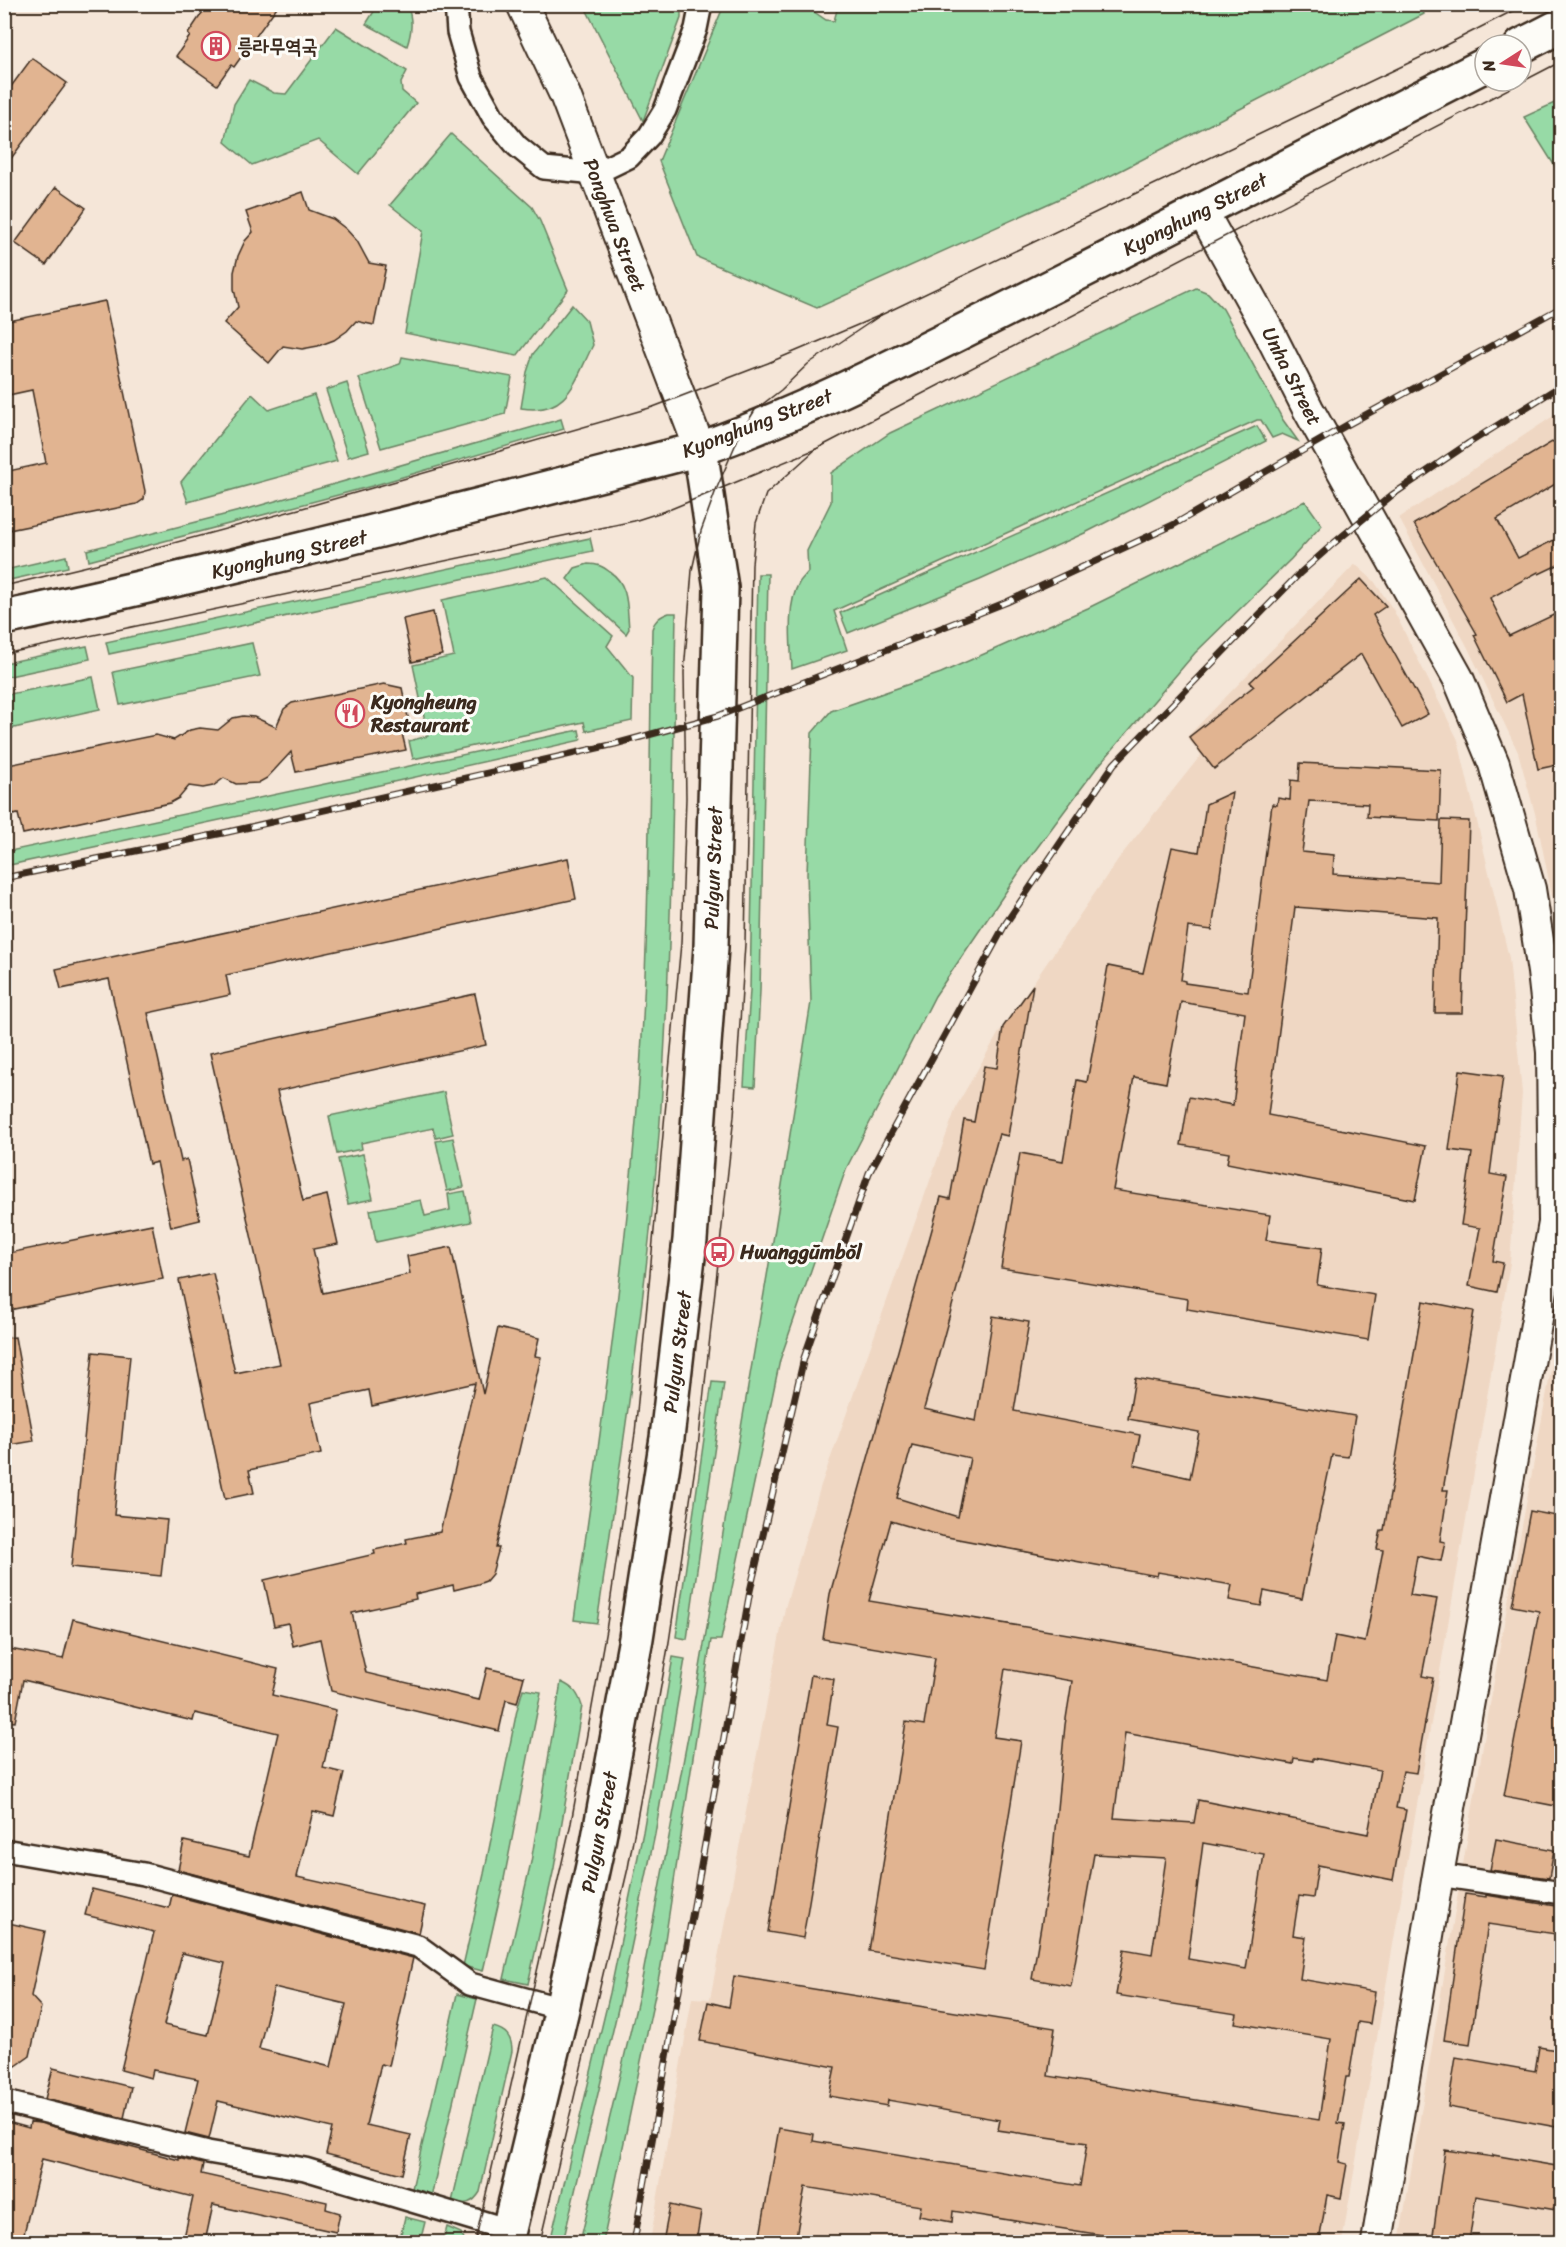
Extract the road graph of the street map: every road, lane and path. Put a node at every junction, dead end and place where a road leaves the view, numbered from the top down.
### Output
1 (456, 4) edge
2 (522, 4) edge
3 (701, 4) edge
4 (1562, 25) edge
5 (1533, 40) edge
6 (1473, 71) edge
7 (596, 173) junction
8 (1202, 211) junction
9 (700, 448) junction
10 (4, 618) edge
11 (4, 1850) edge
12 (1438, 1875) junction
13 (1562, 1893) edge
14 (562, 2009) junction
15 (4, 2103) edge
16 (508, 2236) edge
17 (1377, 2242) edge

1 - 7 street
2 - 7 street, Ponghwa Street
3 - 7 street
4 - 5 main road
6 - 8 main road, Kyonghung Street
7 - 9 street, Ponghwa Street
8 - 9 main road, Kyonghung Street
8 - 12 street, Unha Street
9 - 10 main road, Kyonghung Street
9 - 14 main road, Pulgun Street
11 - 14 street
12 - 13 street
12 - 17 street, Unha Street
14 - 16 main road, Pulgun Street
15 - 16 street

